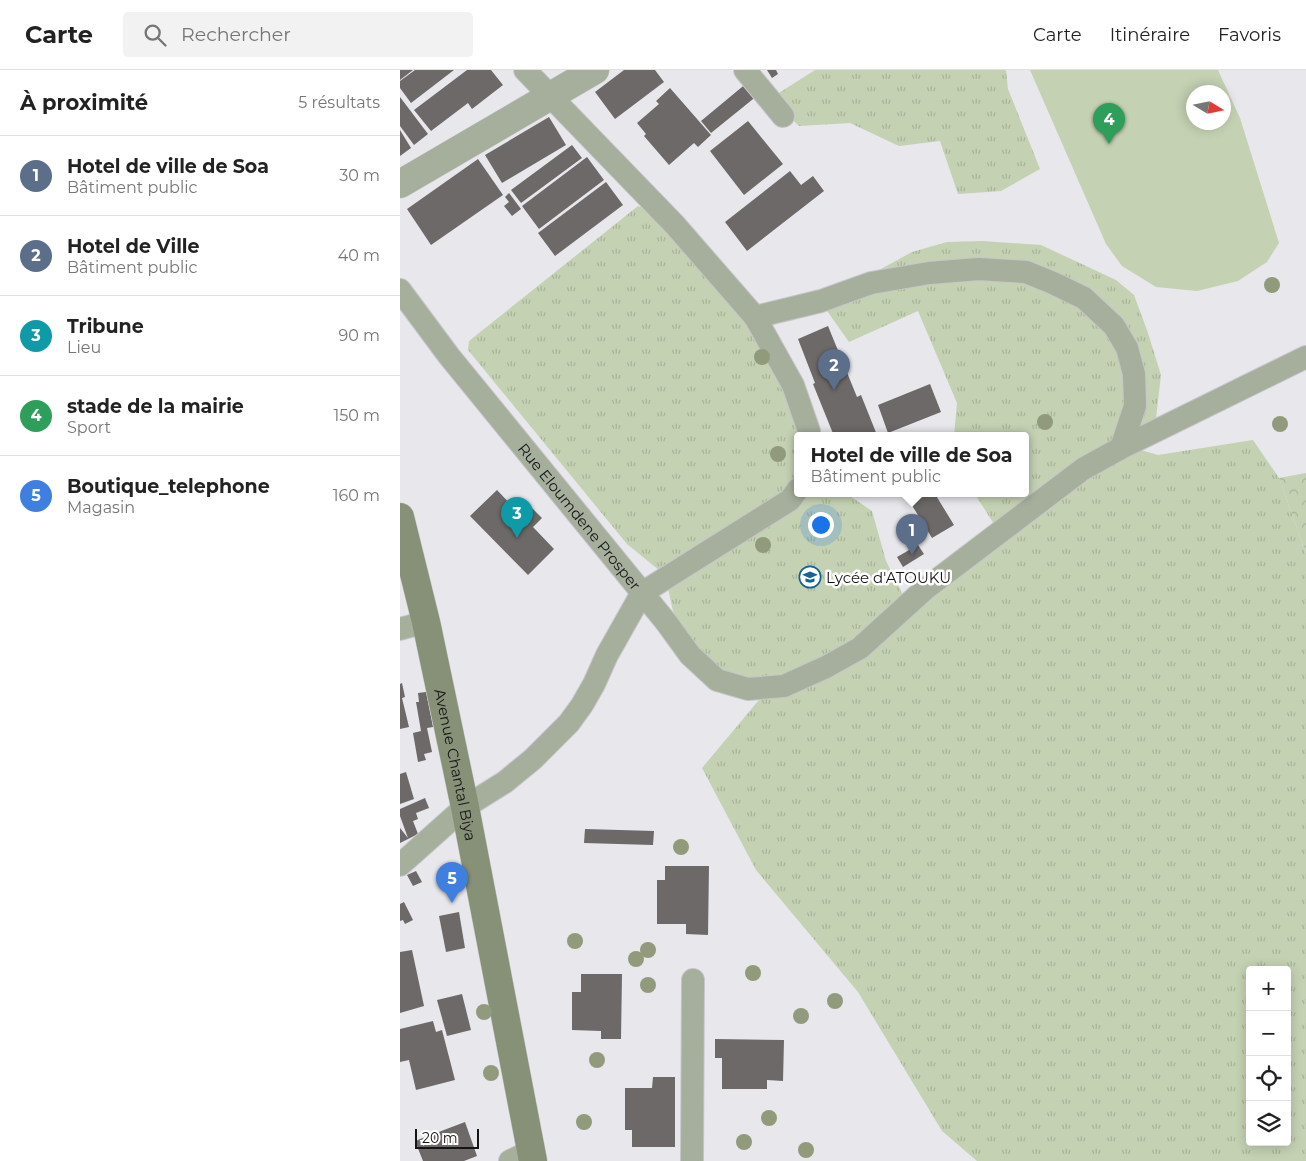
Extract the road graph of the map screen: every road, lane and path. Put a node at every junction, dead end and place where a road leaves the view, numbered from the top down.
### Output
1 (525, 70) edge
2 (595, 70) edge
3 (745, 70) edge
4 (549, 96) junction
5 (783, 116) dead end
6 (400, 184) edge
7 (400, 290) edge
8 (755, 317) junction
9 (1306, 357) edge
10 (809, 432) edge
11 (1121, 448) junction
12 (794, 494) edge
13 (400, 517) edge
14 (642, 593) junction
15 (426, 622) junction
16 (400, 629) edge
17 (465, 807) junction
18 (400, 865) edge
19 (693, 980) dead end
20 (525, 1158) edge
21 (692, 1161) edge

1 - 4 street
2 - 4 street
3 - 5 street
4 - 6 street
4 - 8 street
7 - 14 street, Rue Eloumdene Prosper
8 - 10 street
8 - 11 street
9 - 11 street
11 - 14 street
12 - 14 street, Rue Eloumdene Prosper
13 - 15 main road, Avenue Chantal Biya
14 - 17 street
15 - 16 street
15 - 17 main road, Avenue Chantal Biya
17 - 18 street
17 - 20 main road, Avenue Chantal Biya
19 - 21 street

